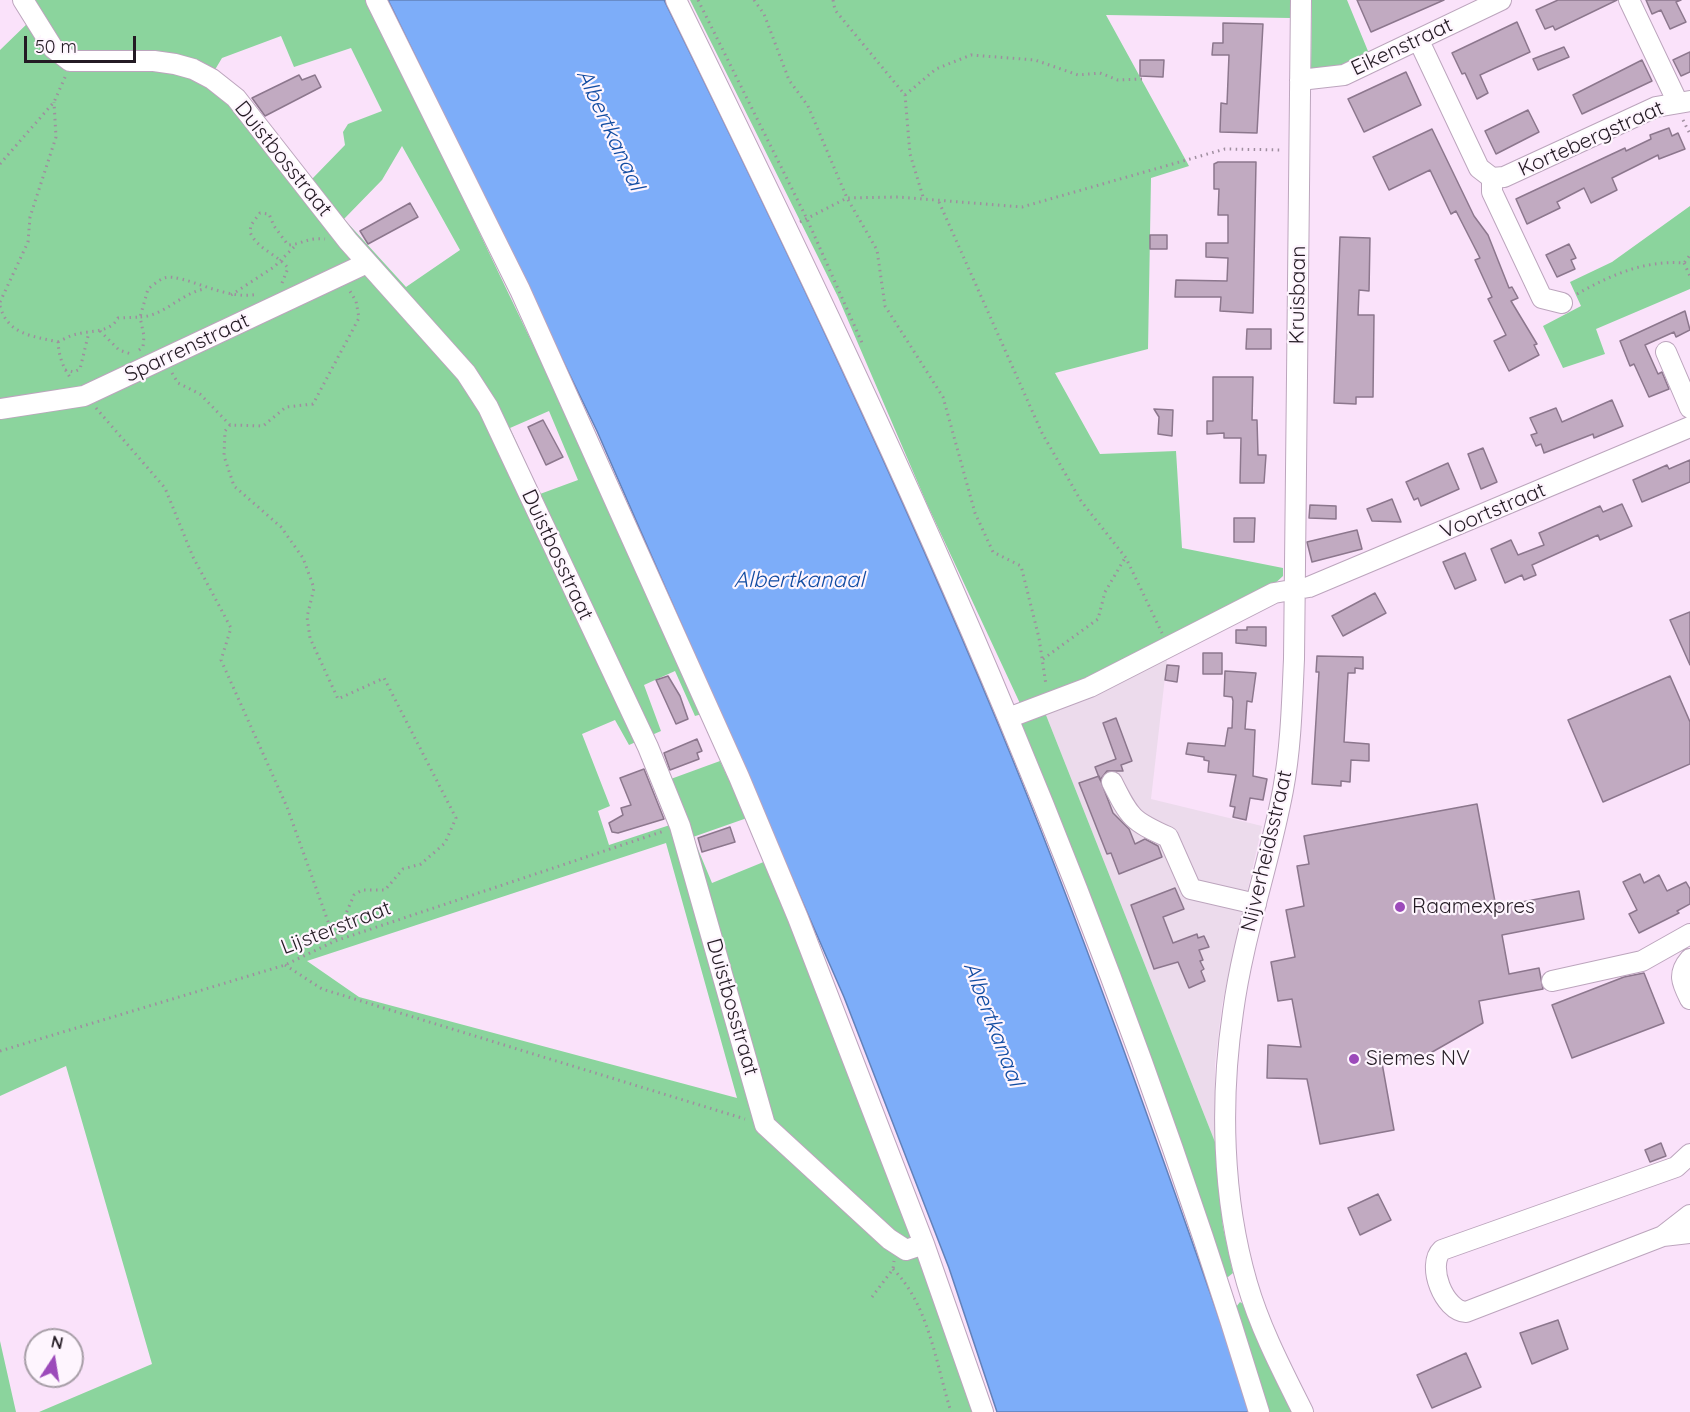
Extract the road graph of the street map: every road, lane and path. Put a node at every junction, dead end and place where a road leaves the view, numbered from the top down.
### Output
1 (23, 0) edge
2 (376, 0) edge
3 (676, 0) edge
4 (754, 0) edge
5 (833, 0) edge
6 (1301, 0) edge
7 (1501, 0) edge
8 (1629, 0) edge
9 (1465, 8) edge
10 (1419, 41) junction
11 (70, 61) junction
12 (1142, 79) dead end
13 (1300, 80) junction
14 (906, 95) junction
15 (54, 102) junction
16 (1684, 102) edge
17 (1300, 151) junction
18 (0, 164) edge
19 (1492, 178) junction
20 (847, 198) junction
21 (924, 200) junction
22 (939, 202) junction
23 (788, 228) junction
24 (348, 241) junction
25 (297, 245) junction
26 (1690, 255) edge
27 (282, 260) junction
28 (367, 263) junction
29 (1684, 263) junction
30 (341, 276) junction
31 (1690, 276) edge
32 (278, 286) dead end
33 (207, 288) junction
34 (231, 295) junction
35 (269, 296) dead end
36 (1562, 303) joint
37 (0, 304) edge
38 (140, 317) junction
39 (100, 331) junction
40 (89, 332) junction
41 (58, 342) junction
42 (1666, 352) dead end
43 (170, 369) dead end
44 (65, 370) junction
45 (84, 396) junction
46 (106, 408) dead end
47 (1690, 408) edge
48 (0, 409) edge
49 (105, 415) junction
50 (230, 425) junction
51 (1690, 427) edge
52 (1126, 558) junction
53 (1294, 589) junction
54 (1169, 647) junction
55 (1042, 659) junction
56 (1043, 705) junction
57 (1008, 718) junction
58 (1112, 782) dead end
59 (680, 826) junction
60 (1256, 904) junction
61 (1690, 934) edge
62 (334, 941) junction
63 (1690, 959) edge
64 (285, 964) junction
65 (1552, 981) dead end
66 (1690, 999) edge
67 (0, 1051) edge
68 (765, 1125) junction
69 (1685, 1163) edge
70 (1690, 1215) edge
71 (1690, 1233) edge
72 (1663, 1236) junction
73 (924, 1244) junction
74 (897, 1245) junction
75 (893, 1269) junction
76 (1247, 1283) junction
77 (1221, 1291) junction
78 (872, 1298) dead end
79 (951, 1412) edge
80 (982, 1412) edge
81 (1259, 1412) edge
82 (1303, 1412) edge

1 - 11 street
2 - 73 street
3 - 23 street
4 - 20 path
5 - 14 path
6 - 13 street, Kruisbaan
7 - 9 street, Eikenstraat
8 - 16 street
9 - 10 street, Eikenstraat
10 - 13 street, Eikenstraat
10 - 19 street, Kortebergstraat
11 - 15 path
11 - 24 street, Duistbosstraat
12 - 14 path
13 - 17 street, Kruisbaan
14 - 21 path
15 - 18 path
15 - 37 path
16 - 19 street, Kortebergstraat
17 - 22 path
17 - 53 street, Kruisbaan
19 - 36 street, Kortebergstraat
20 - 21 path
20 - 23 path
20 - 55 path
21 - 22 path
22 - 52 path
23 - 57 street
24 - 25 path
24 - 28 street, Duistbosstraat
25 - 27 path
25 - 27 path
26 - 29 path
27 - 32 path
27 - 34 path
28 - 30 street, Sparrenstraat
28 - 59 street, Duistbosstraat
29 - 31 path
29 - 36 path
30 - 45 street, Sparrenstraat
30 - 50 path
33 - 34 path
33 - 38 path
33 - 38 path
34 - 35 path
37 - 41 path
38 - 39 path
38 - 39 path
39 - 40 path
40 - 41 path
40 - 44 path
41 - 44 path
42 - 47 street
43 - 50 path
44 - 45 path
45 - 48 street, Sparrenstraat
45 - 49 path
46 - 49 path
49 - 62 path
50 - 62 path
51 - 53 street, Voortstraat
52 - 54 path
52 - 55 path
53 - 54 street
53 - 60 street, Nijverheidsstraat
54 - 56 street
55 - 56 path
56 - 57 street
57 - 77 street
58 - 60 street
59 - 62 path, Lijsterstraat
59 - 68 street, Duistbosstraat
60 - 76 street, Nijverheidsstraat
61 - 65 street
62 - 64 path, Lijsterstraat
63 - 66 street
64 - 67 path, Lijsterstraat
64 - 68 path
68 - 74 street
69 - 72 street
70 - 72 street
71 - 72 street
73 - 74 street
73 - 80 street
74 - 75 path
75 - 78 path
75 - 79 path
76 - 77 street
76 - 82 street, Nijverheidsstraat
77 - 81 street

